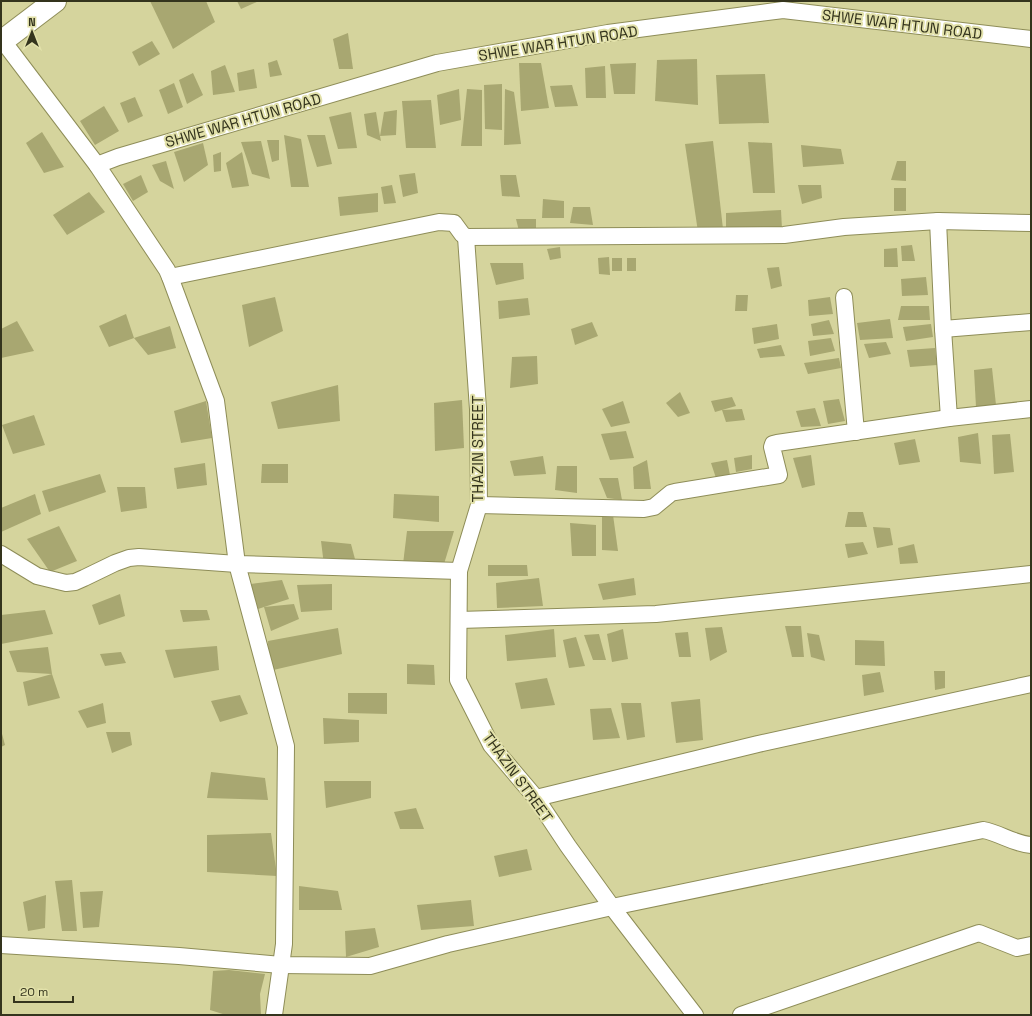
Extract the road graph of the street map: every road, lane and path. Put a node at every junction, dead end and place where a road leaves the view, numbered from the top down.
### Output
1 (56, 1) edge
2 (1031, 39) edge
3 (2, 41) edge
4 (97, 166) junction
5 (938, 221) junction
6 (1031, 223) edge
7 (466, 237) junction
8 (170, 277) junction
9 (844, 297) dead end
10 (1031, 322) edge
11 (943, 329) junction
12 (1031, 409) edge
13 (949, 418) junction
14 (856, 432) junction
15 (479, 505) junction
16 (1, 554) edge
17 (237, 564) junction
18 (459, 571) junction
19 (1031, 574) edge
20 (459, 620) junction
21 (1031, 684) edge
22 (536, 798) junction
23 (1031, 844) edge
24 (612, 907) junction
25 (1031, 945) edge
26 (1, 946) edge
27 (281, 965) junction
28 (274, 1015) edge
29 (695, 1015) edge
30 (741, 1015) edge

1 - 3 highway
2 - 4 street, SHWE WAR HTUN ROAD
3 - 4 street
4 - 8 street
5 - 6 street
5 - 7 street
5 - 11 street
7 - 8 street
7 - 15 street, THAZIN STREET
8 - 17 street
9 - 14 street
10 - 11 street
11 - 13 street
12 - 13 street
13 - 14 street
14 - 15 street
15 - 18 street, THAZIN STREET
16 - 17 street
17 - 18 street
17 - 27 street
18 - 20 street, THAZIN STREET
19 - 20 street
20 - 22 street, THAZIN STREET
21 - 22 street
22 - 24 street, THAZIN STREET
23 - 24 street
24 - 27 street
24 - 29 street, THAZIN STREET
25 - 30 street
26 - 27 street
27 - 28 street

